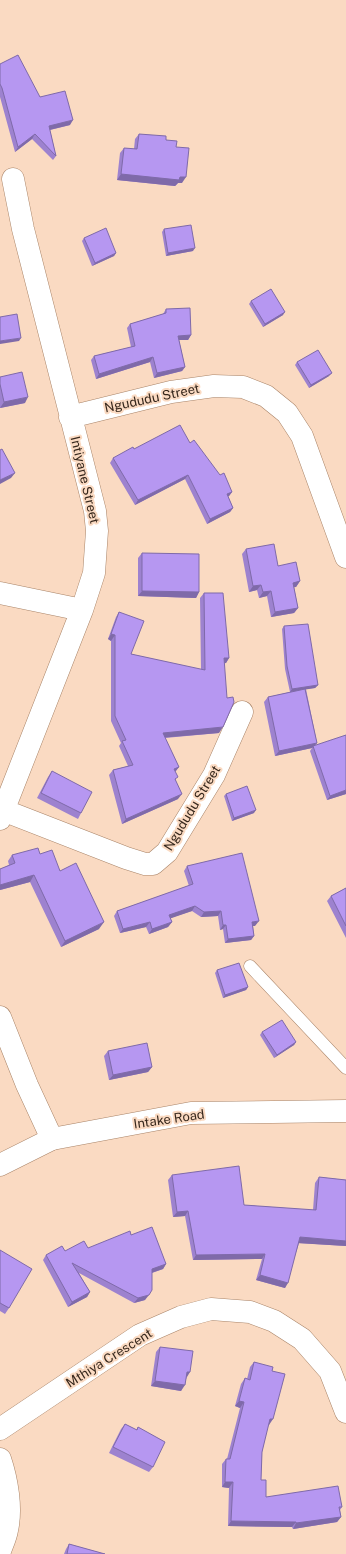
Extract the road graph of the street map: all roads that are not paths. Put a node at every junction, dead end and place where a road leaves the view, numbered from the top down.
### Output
1 (13, 180) dead end
2 (70, 417) junction
3 (346, 557) edge
4 (0, 593) edge
5 (82, 610) junction
6 (242, 712) dead end
7 (1, 812) edge
8 (250, 966) dead end
9 (0, 1017) edge
10 (346, 1068) edge
11 (346, 1111) edge
12 (52, 1139) junction
13 (0, 1165) edge
14 (346, 1412) edge
15 (0, 1429) edge
16 (0, 1459) edge
17 (0, 1551) edge

1 - 2 street, Intiyane Street
2 - 3 street, Ngududu Street
2 - 5 street, Intiyane Street
4 - 5 street
5 - 7 street, Intiyane Street
6 - 7 street, Ngududu Street
8 - 10 lane
9 - 12 street
11 - 12 street, Intake Road
12 - 13 street, Intake Road
14 - 15 street, Mthiya Crescent
16 - 17 street

